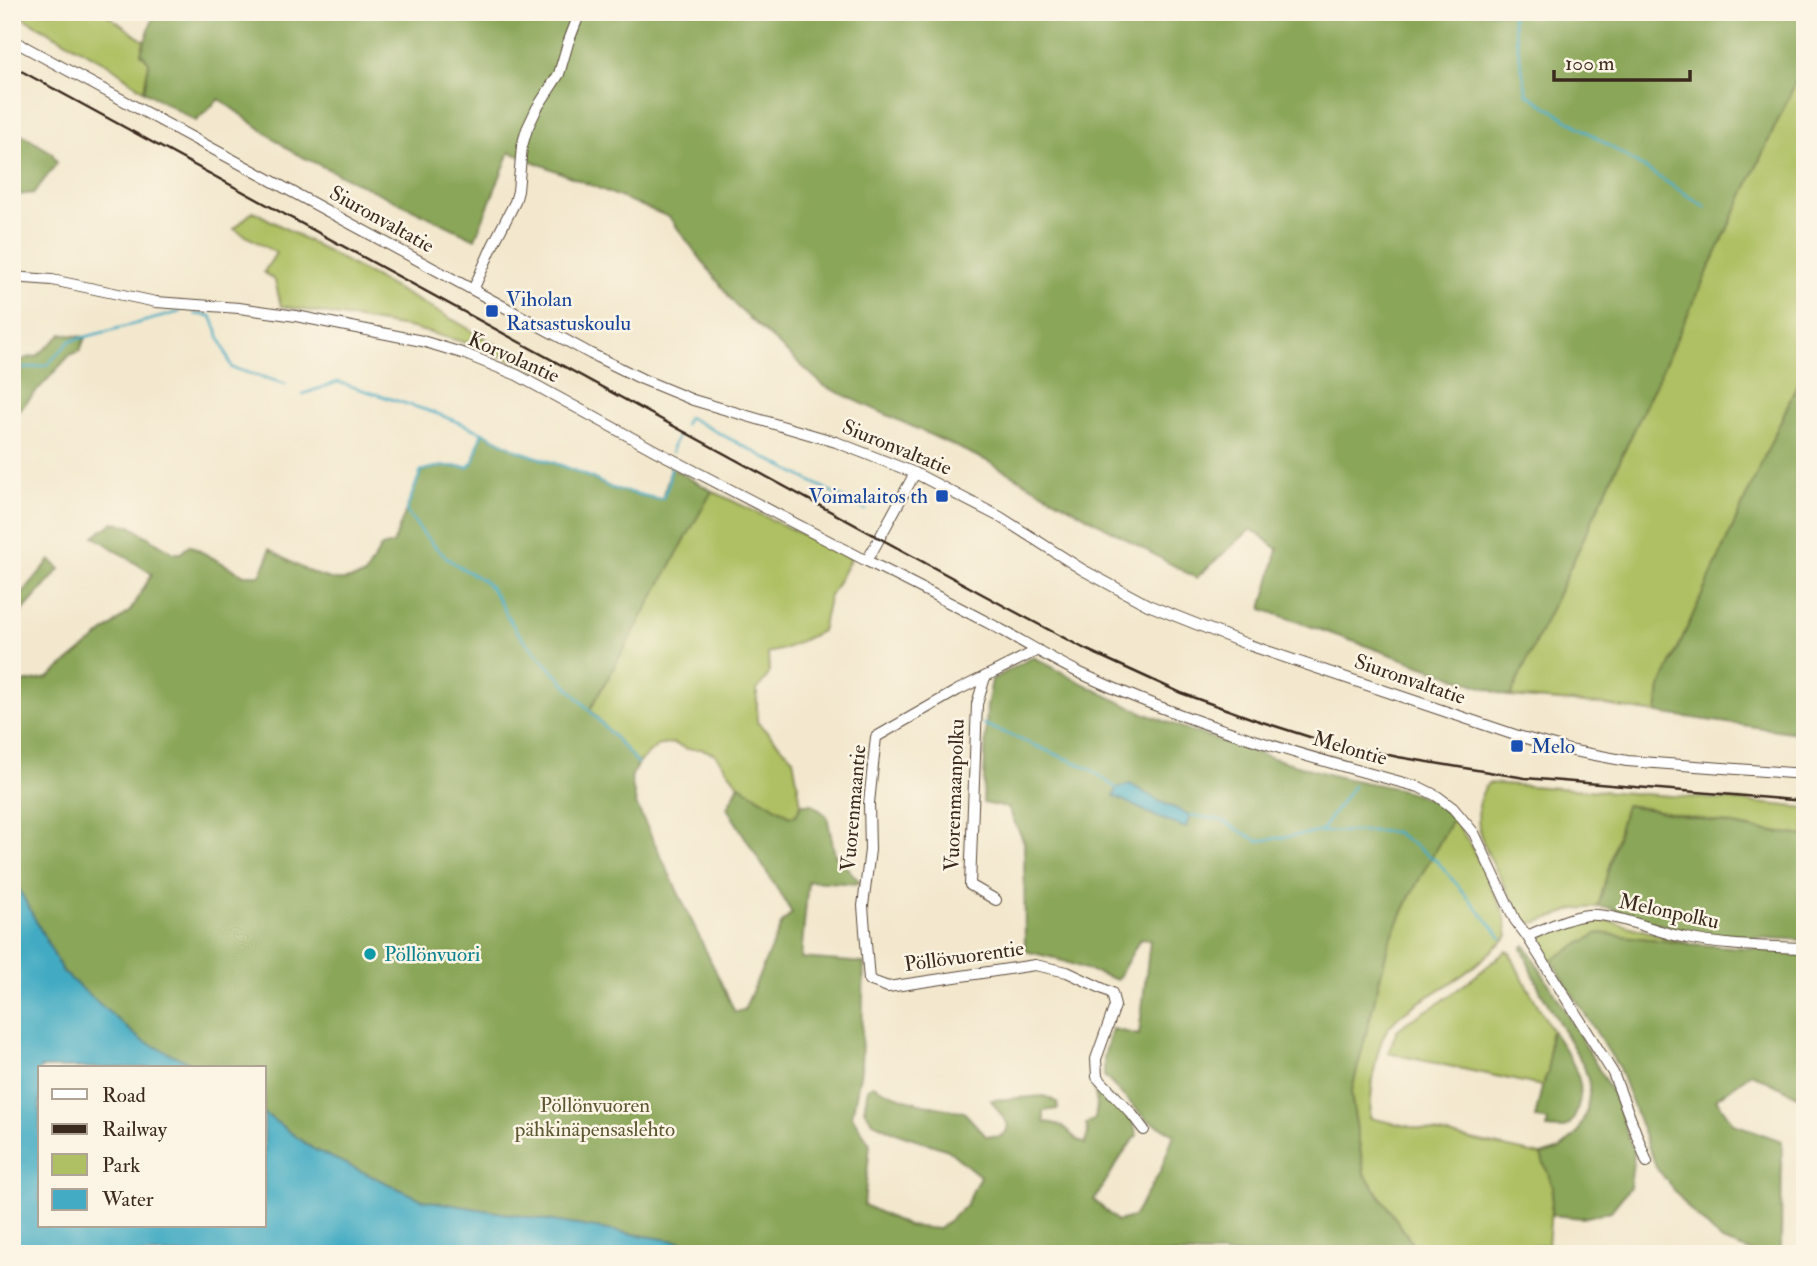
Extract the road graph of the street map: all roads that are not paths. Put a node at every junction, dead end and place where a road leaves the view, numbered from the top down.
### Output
1 (580, 12) edge
2 (12, 40) edge
3 (12, 276) edge
4 (473, 290) junction
5 (915, 473) junction
6 (867, 561) junction
7 (1038, 650) junction
8 (985, 677) junction
9 (1805, 774) edge
10 (996, 900) dead end
11 (1527, 936) junction
12 (1805, 951) edge
13 (869, 980) joint
14 (1144, 1130) dead end
15 (1647, 1162) dead end

1 - 4 street
2 - 4 street, Siuronvaltatie
3 - 6 street, Korvolantie
4 - 5 street, Siuronvaltatie
5 - 6 street
5 - 9 street, Siuronvaltatie
6 - 7 street, Melontie
7 - 8 street, Vuorenmaantie
7 - 11 street, Melontie
8 - 10 street, Vuorenmaanpolku
8 - 13 street, Vuorenmaantie
11 - 12 street, Melonpolku
11 - 15 street, Melontie
13 - 14 street, Pöllövuorentie

